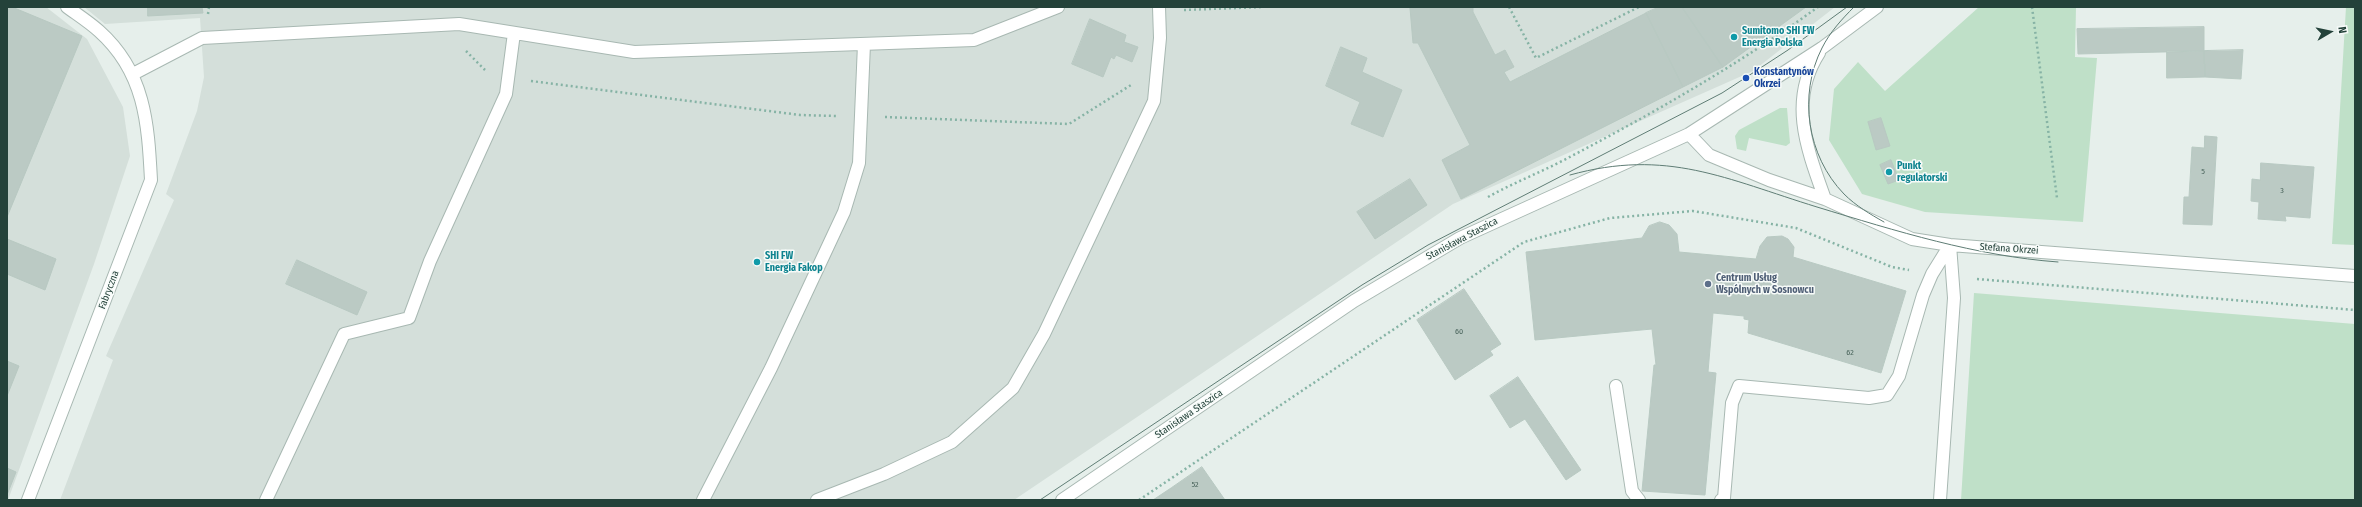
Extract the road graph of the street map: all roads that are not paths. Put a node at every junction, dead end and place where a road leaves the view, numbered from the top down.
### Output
1 (67, 7) edge
2 (1058, 7) edge
3 (1159, 7) edge
4 (1877, 7) edge
5 (514, 33) junction
6 (864, 44) junction
7 (1822, 48) junction
8 (133, 74) junction
9 (1689, 134) junction
10 (1825, 199) junction
11 (1950, 245) junction
12 (2355, 276) edge
13 (1616, 386) dead end
14 (28, 500) edge
15 (266, 500) edge
16 (703, 500) edge
17 (817, 500) edge
18 (1062, 500) edge
19 (1639, 500) edge
20 (1721, 500) edge
21 (1940, 500) edge

1 - 8 street, Fabryczna
2 - 6 street
3 - 17 street
4 - 7 street, Stanisława Staszica
5 - 6 street
5 - 8 street
5 - 15 street
6 - 16 street
7 - 9 street, Stanisława Staszica
7 - 10 street
8 - 14 street, Fabryczna
9 - 10 street, Stefana Okrzei
9 - 18 street, Stanisława Staszica
10 - 11 street, Stefana Okrzei
11 - 12 street, Stefana Okrzei
11 - 20 street
11 - 21 street
13 - 19 street

